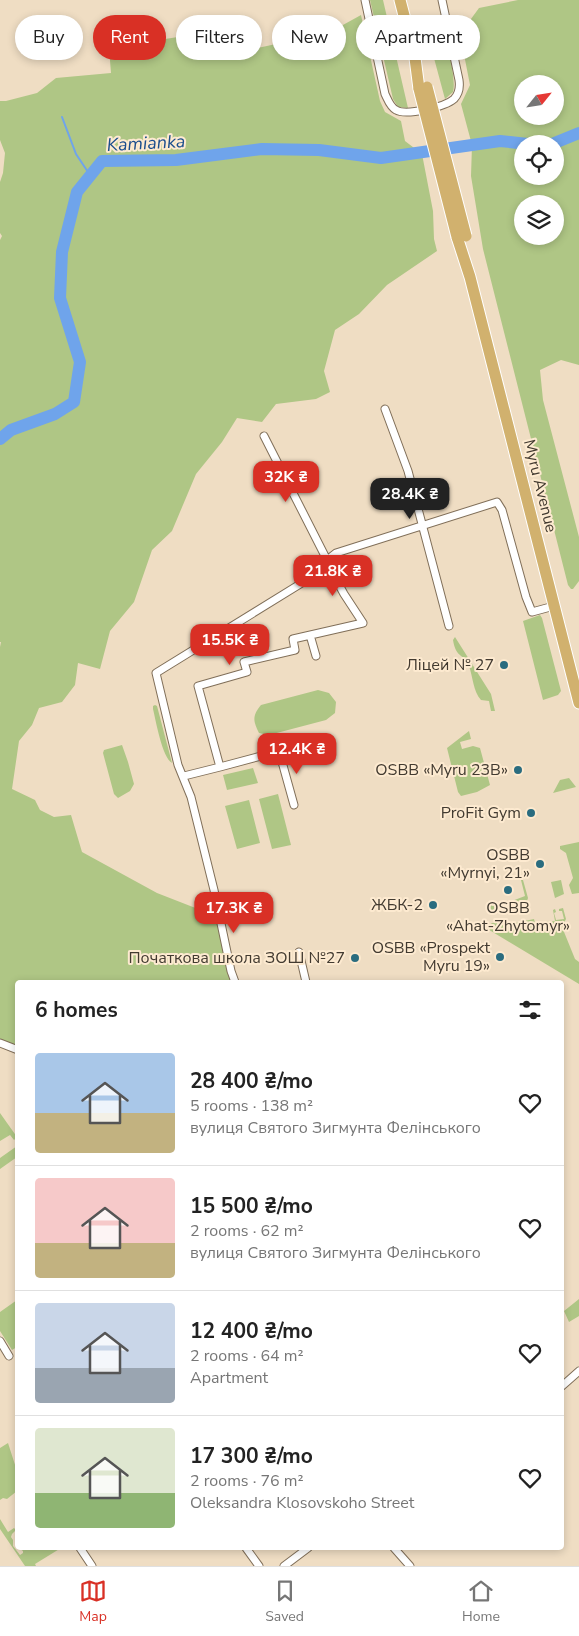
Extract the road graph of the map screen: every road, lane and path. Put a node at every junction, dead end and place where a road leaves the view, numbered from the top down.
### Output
1 (365, 0) edge
2 (400, 0) edge
3 (442, 0) edge
4 (385, 409) dead end
5 (264, 436) dead end
6 (423, 526) junction
7 (327, 560) junction
8 (554, 606) junction
9 (449, 626) dead end
10 (310, 635) junction
11 (316, 656) dead end
12 (579, 703) edge
13 (322, 740) dead end
14 (279, 751) junction
15 (220, 767) junction
16 (184, 776) junction
17 (294, 805) dead end
18 (298, 952) dead end
19 (234, 980) edge
20 (305, 980) edge
21 (0, 1043) edge
22 (15, 1049) edge
23 (0, 1341) edge
24 (10, 1356) dead end
25 (579, 1371) edge
26 (564, 1384) edge
27 (81, 1550) edge
28 (247, 1550) edge
29 (305, 1550) edge
30 (396, 1550) edge
31 (92, 1566) edge
32 (259, 1566) edge
33 (284, 1566) edge
34 (410, 1566) edge

1 - 3 street
2 - 8 main road, Myru Avenue, bridge
4 - 6 street
5 - 7 street
6 - 7 street
6 - 8 street
6 - 9 street
7 - 10 street
7 - 16 street
8 - 12 main road, Myru Avenue
10 - 11 street
10 - 15 street
13 - 14 street
14 - 15 street
14 - 17 street
15 - 16 street
16 - 19 street
18 - 20 street
21 - 22 street
23 - 24 street
25 - 26 street
27 - 31 street
28 - 32 street
29 - 33 street
30 - 34 street

